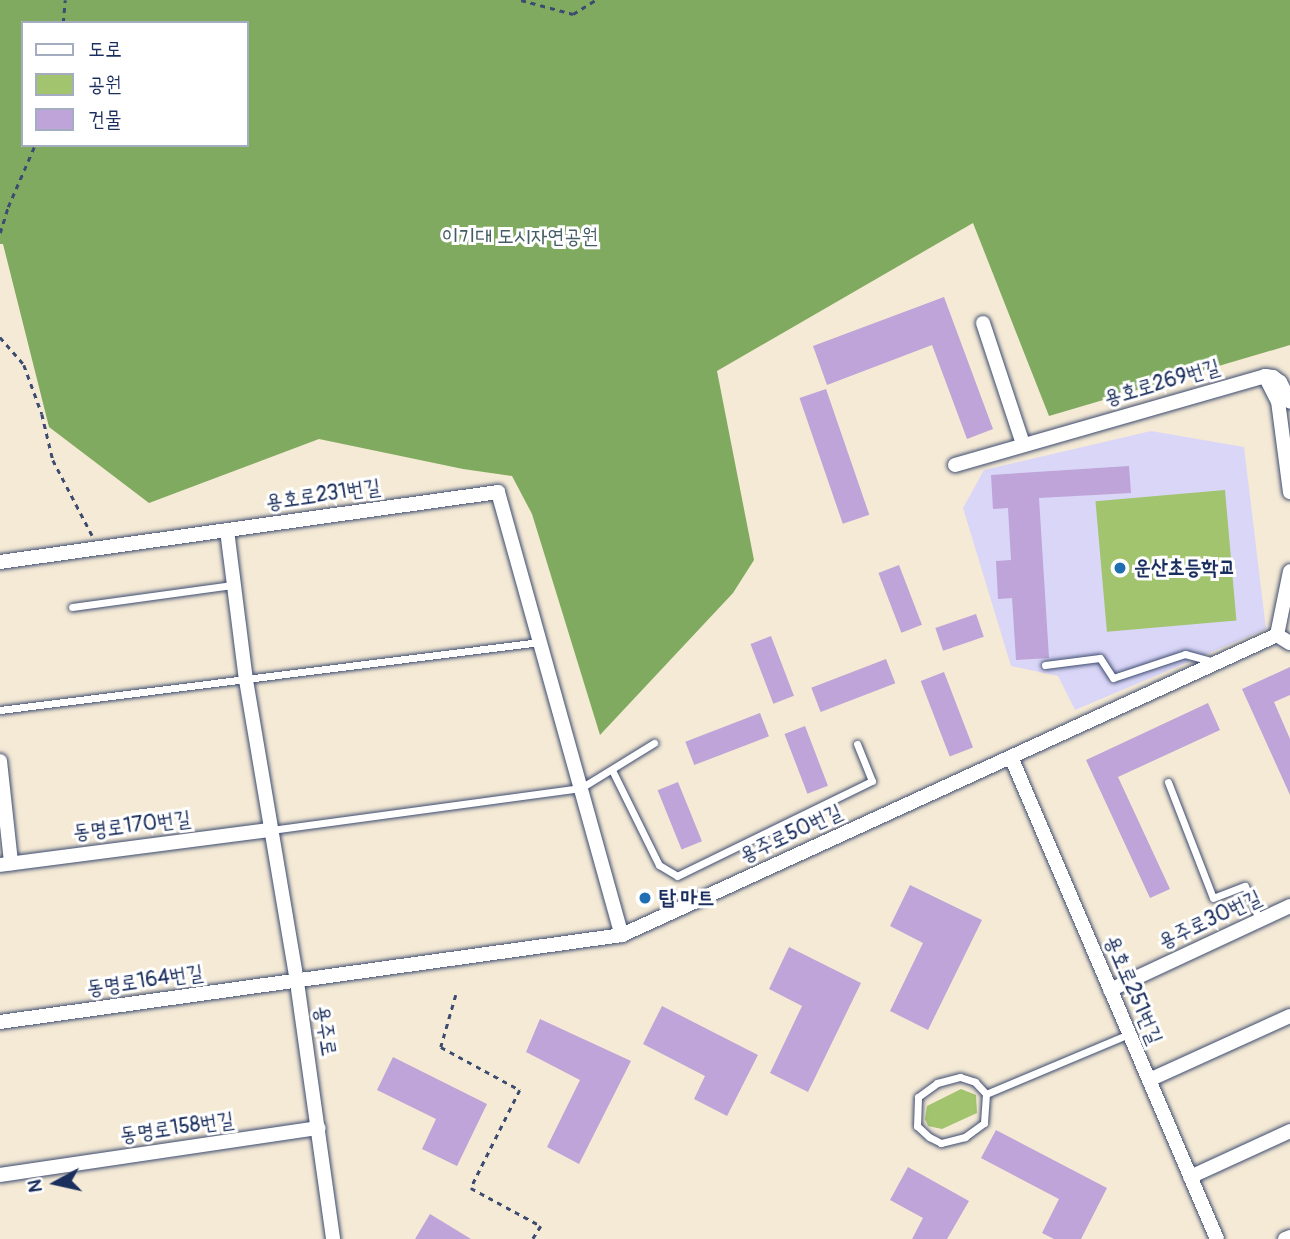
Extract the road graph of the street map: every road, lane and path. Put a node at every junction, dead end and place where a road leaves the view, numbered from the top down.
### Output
1 (65, 0) edge
2 (521, 0) edge
3 (595, 0) edge
4 (63, 21) edge
5 (34, 147) edge
6 (0, 233) edge
7 (983, 323) dead end
8 (0, 337) edge
9 (1265, 376) junction
10 (1290, 402) edge
11 (1023, 444) junction
12 (955, 464) dead end
13 (1290, 492) edge
14 (227, 530) junction
15 (96, 548) junction
16 (0, 562) edge
17 (1290, 571) edge
18 (233, 585) junction
19 (72, 607) dead end
20 (1277, 635) junction
21 (540, 642) junction
22 (1290, 643) edge
23 (1216, 663) junction
24 (1045, 665) dead end
25 (246, 680) junction
26 (0, 710) edge
27 (653, 744) dead end
28 (857, 744) dead end
29 (1011, 757) junction
30 (0, 761) edge
31 (612, 770) junction
32 (1168, 782) dead end
33 (581, 788) junction
34 (270, 830) junction
35 (6, 864) edge
36 (1290, 905) edge
37 (1259, 919) junction
38 (622, 935) junction
39 (297, 982) junction
40 (1110, 990) junction
41 (456, 995) dead end
42 (1290, 1017) edge
43 (0, 1021) edge
44 (1129, 1034) junction
45 (1149, 1080) junction
46 (986, 1094) junction
47 (319, 1128) junction
48 (1290, 1131) edge
49 (0, 1175) edge
50 (1190, 1177) junction
51 (1290, 1237) edge
52 (333, 1239) edge
53 (533, 1239) edge
54 (1217, 1239) edge
55 (1285, 1239) edge

1 - 4 path
2 - 3 path
5 - 6 path
7 - 11 street
8 - 15 path
9 - 10 street
9 - 11 street, 용호로269번길
9 - 13 street
11 - 12 street, 용호로269번길
14 - 15 street, 용호로231번길
14 - 18 street, 용주로
14 - 21 street, 용호로231번길
15 - 16 street, 용호로231번길
17 - 20 street
18 - 19 lane
18 - 25 street, 용주로
20 - 22 street
20 - 23 street, 용주로50번길
21 - 25 lane
21 - 33 street, 용호로231번길
23 - 24 lane
23 - 29 street, 용주로50번길
25 - 26 lane
25 - 34 street, 용주로
27 - 31 lane
28 - 31 lane
29 - 38 street, 용주로50번길
29 - 40 street, 용호로251번길
30 - 35 street
31 - 33 lane
32 - 37 lane
33 - 34 lane
33 - 38 street, 용호로231번길
34 - 35 street, 동명로170번길
34 - 39 street, 용주로
36 - 37 street, 용주로30번길
37 - 40 street, 용주로30번길
38 - 39 street, 용주로50번길
39 - 43 street, 동명로164번길
39 - 47 street, 용주로
40 - 44 street, 용호로251번길
41 - 53 path
42 - 45 street
44 - 45 street, 용호로251번길
44 - 46 lane
45 - 50 street, 용호로251번길
46 - 46 lane
47 - 49 street, 동명로158번길
47 - 52 street, 용주로
48 - 50 street
50 - 54 street, 용호로251번길
51 - 55 street

